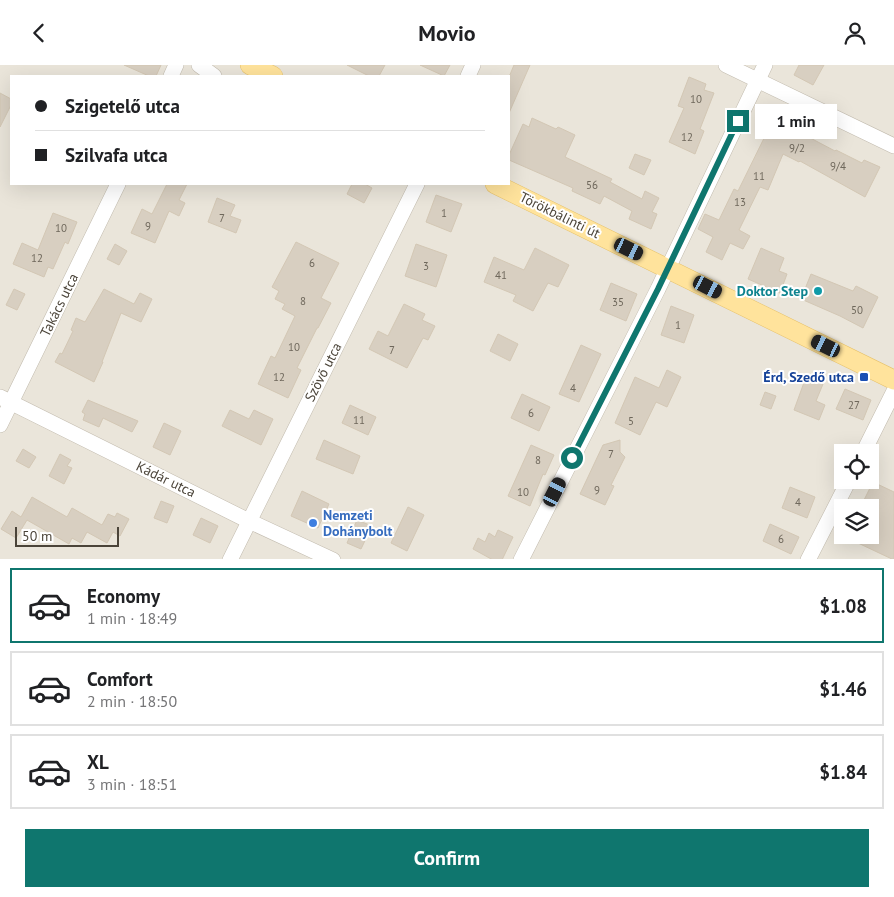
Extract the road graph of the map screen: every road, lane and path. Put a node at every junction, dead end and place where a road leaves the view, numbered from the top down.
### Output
1 (200, 65) edge
2 (250, 65) edge
3 (726, 65) edge
4 (765, 65) edge
5 (213, 75) edge
6 (271, 75) edge
7 (758, 80) junction
8 (894, 147) edge
9 (117, 185) edge
10 (417, 185) edge
11 (497, 185) edge
12 (668, 268) junction
13 (894, 380) edge
14 (894, 391) edge
15 (6, 399) edge
16 (0, 425) edge
17 (867, 444) edge
18 (844, 489) edge
19 (249, 521) junction
20 (230, 559) edge
21 (333, 559) edge
22 (521, 559) edge
23 (808, 559) edge

1 - 5 street
2 - 6 main road
3 - 7 street
4 - 7 street
7 - 8 street
7 - 12 street
9 - 15 street, Takács utca
10 - 19 street, Szövő utca
11 - 12 main road, Törökbálinti út
12 - 13 main road, Törökbálinti út
12 - 22 street
14 - 17 street
15 - 16 street, Takács utca
15 - 19 street, Kádár utca
18 - 23 street
19 - 20 street, Szövő utca
19 - 21 street, Kádár utca

